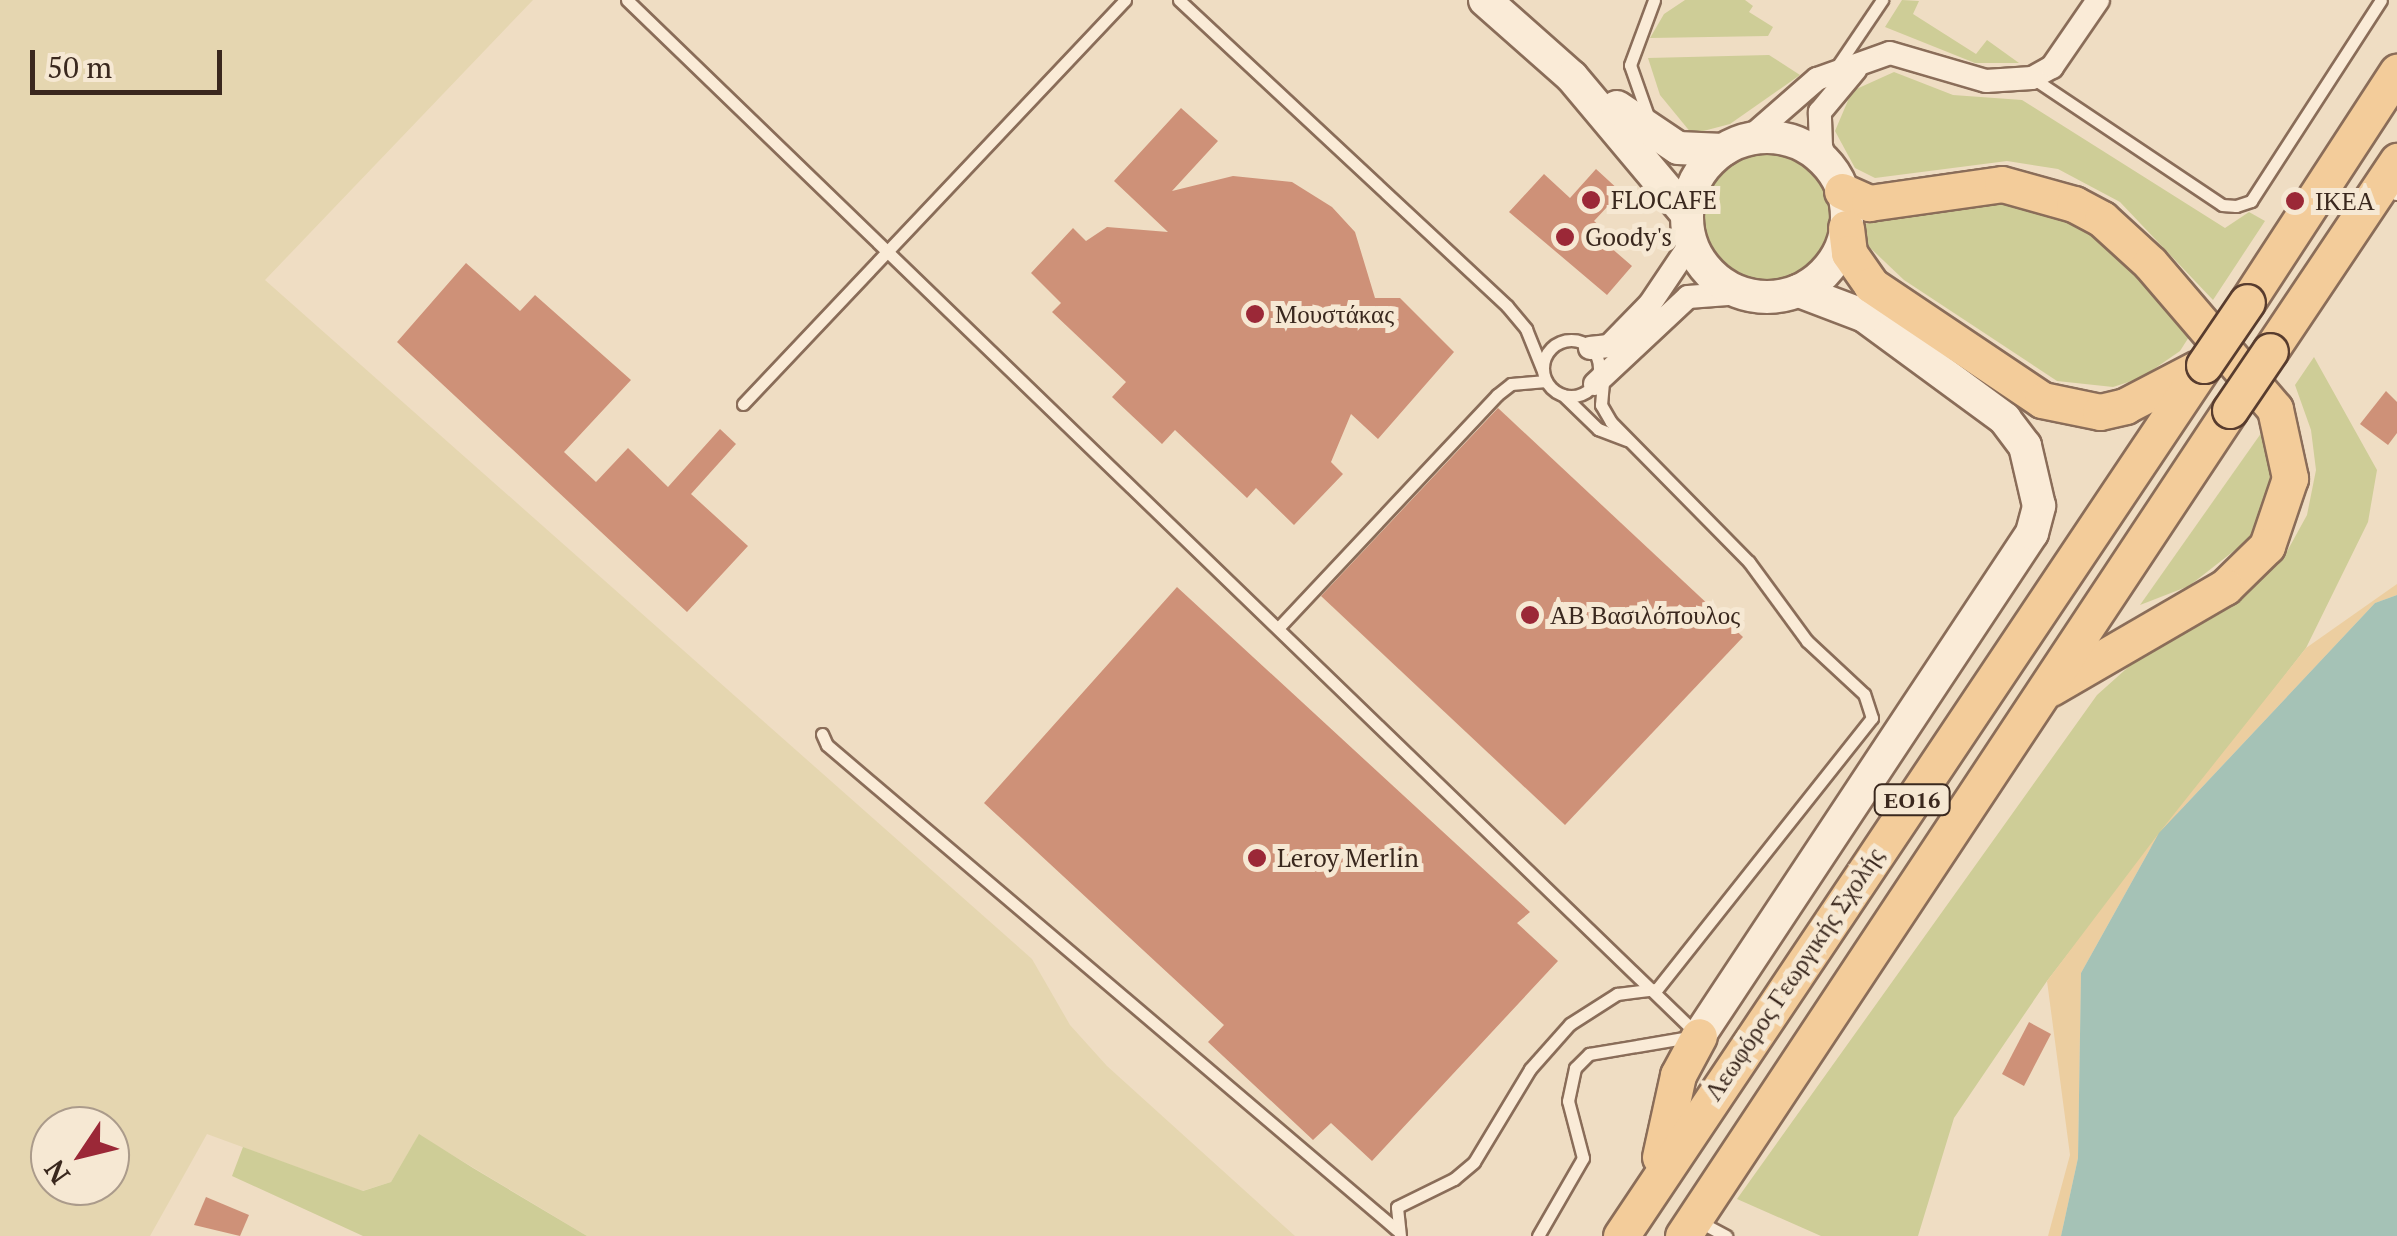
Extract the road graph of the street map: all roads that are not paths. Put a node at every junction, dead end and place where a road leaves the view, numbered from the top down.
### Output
1 (626, 0) edge
2 (1126, 0) edge
3 (1179, 0) edge
4 (1485, 0) edge
5 (1654, 0) edge
6 (1882, 0) edge
7 (2098, 0) edge
8 (2381, 0) edge
9 (1867, 60) junction
10 (1833, 72) junction
11 (2397, 72) edge
12 (1572, 76) junction
13 (2032, 78) junction
14 (1664, 140) junction
15 (1735, 145) junction
16 (2397, 161) edge
17 (1835, 178) junction
18 (1689, 228) junction
19 (1846, 228) junction
20 (890, 252) junction
21 (1799, 291) junction
22 (1741, 293) junction
23 (1590, 348) junction
24 (2204, 365) junction
25 (1545, 376) junction
26 (1599, 380) junction
27 (1563, 395) junction
28 (743, 404) dead end
29 (1627, 440) junction
30 (1281, 626) junction
31 (2046, 691) junction
32 (822, 734) dead end
33 (1657, 989) junction
34 (1699, 1036) junction
35 (1644, 1199) junction
36 (1688, 1227) edge
37 (1398, 1233) edge
38 (1538, 1236) edge
39 (1621, 1236) edge
40 (1726, 1236) edge

1 - 20 lane
2 - 20 lane
3 - 25 lane
4 - 12 street
5 - 14 lane
6 - 10 lane
7 - 13 street
8 - 13 lane
9 - 10 street
9 - 13 street
9 - 17 street
10 - 15 street
11 - 24 main road, ΕΟ16, bridge
12 - 14 street
12 - 18 street
14 - 15 street
15 - 17 street
15 - 18 street
16 - 31 main road, ΕΟ16, bridge
17 - 19 street
17 - 31 main road
18 - 22 street
18 - 23 street
19 - 21 street
19 - 24 main road
20 - 28 lane
20 - 30 lane
21 - 22 street
21 - 34 street
22 - 26 street
23 - 25 lane
23 - 26 lane
24 - 35 main road, Λεωφόρος Γεωργικής Σχολής / ΕΟ16
25 - 27 lane
25 - 30 lane
26 - 27 lane
26 - 29 lane
27 - 29 lane
29 - 33 lane
30 - 33 lane
31 - 36 main road, ΕΟ16
32 - 37 lane
33 - 34 lane
33 - 37 lane
34 - 35 main road
34 - 38 lane
35 - 39 main road, Λεωφόρος Γεωργικής Σχολής / ΕΟ16
36 - 40 lane

